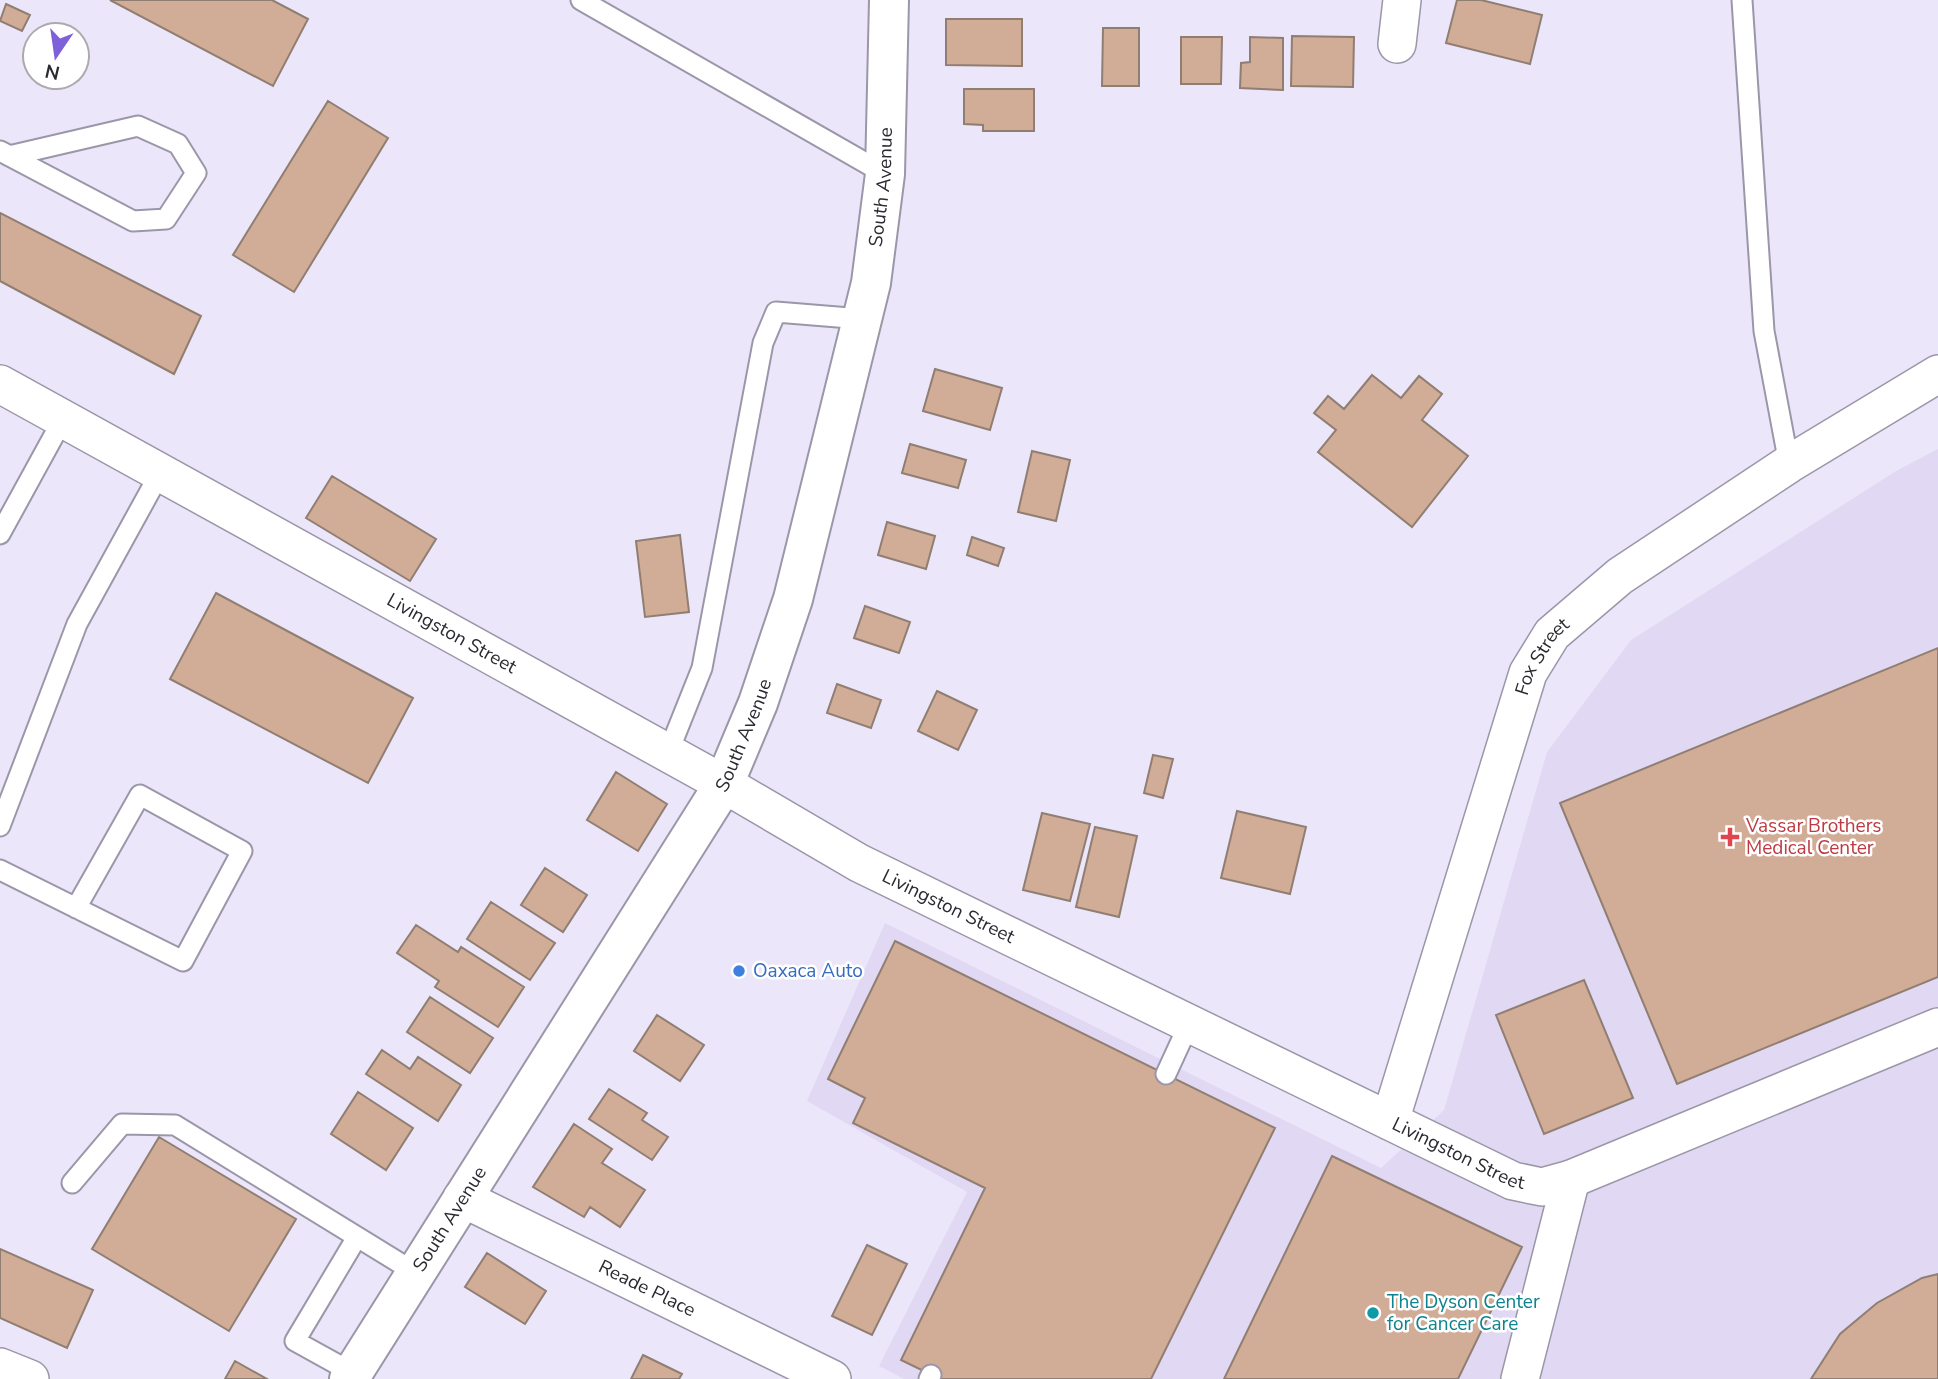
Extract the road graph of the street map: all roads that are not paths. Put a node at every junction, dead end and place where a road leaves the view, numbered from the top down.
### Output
1 (582, 0) edge
2 (889, 0) edge
3 (1402, 0) edge
4 (1742, 0) edge
5 (1397, 44) dead end
6 (4, 154) edge
7 (885, 174) junction
8 (862, 319) junction
9 (1938, 374) edge
10 (0, 384) edge
11 (63, 419) junction
12 (1789, 464) junction
13 (160, 472) junction
14 (0, 534) edge
15 (668, 753) junction
16 (724, 784) junction
17 (0, 826) edge
18 (0, 870) edge
19 (76, 908) junction
20 (1189, 1024) junction
21 (1938, 1027) edge
22 (1166, 1074) dead end
23 (1390, 1122) junction
24 (1571, 1179) junction
25 (72, 1183) dead end
26 (462, 1198) junction
27 (357, 1237) junction
28 (416, 1273) junction
29 (0, 1367) edge
30 (351, 1376) edge
31 (30, 1379) edge
32 (832, 1379) edge
33 (1520, 1379) edge

1 - 7 lane
2 - 7 street, South Avenue
3 - 5 street
4 - 12 lane
6 - 6 lane
7 - 8 street, South Avenue
8 - 15 lane
8 - 16 street, South Avenue
9 - 12 street, Fox Street
10 - 11 street, Livingston Street
11 - 13 street, Livingston Street
11 - 14 lane
12 - 23 street, Fox Street
13 - 15 street, Livingston Street
13 - 17 lane
15 - 16 street, Livingston Street
16 - 20 street, Livingston Street
16 - 26 street, South Avenue
18 - 19 lane
19 - 19 lane
20 - 22 lane
20 - 23 street, Livingston Street
21 - 24 street, Livingston Street
23 - 24 street, Livingston Street
24 - 33 street
25 - 27 lane
26 - 28 street, South Avenue
26 - 32 street, Reade Place
27 - 28 lane
27 - 30 lane
28 - 30 street, South Avenue
29 - 31 street

